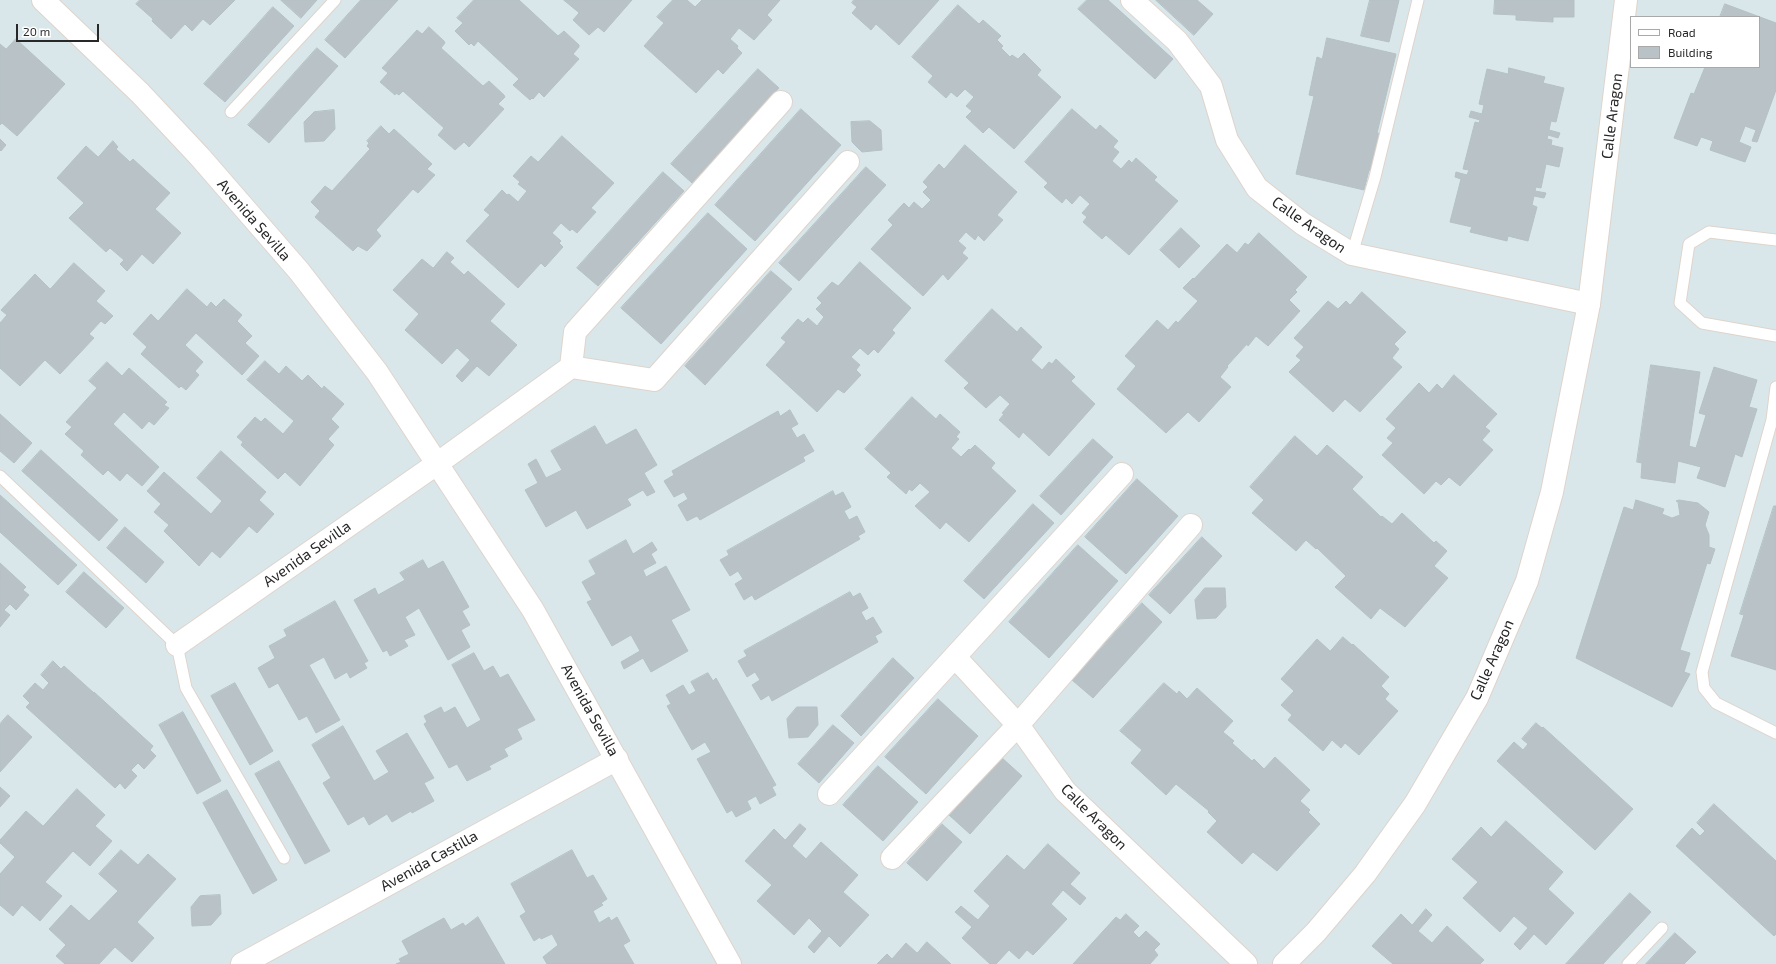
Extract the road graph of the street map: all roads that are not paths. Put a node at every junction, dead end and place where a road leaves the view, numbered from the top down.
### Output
1 (43, 0) edge
2 (335, 0) edge
3 (1132, 0) edge
4 (1418, 0) edge
5 (1626, 0) edge
6 (781, 102) dead end
7 (231, 112) dead end
8 (848, 162) dead end
9 (1776, 240) edge
10 (1352, 254) junction
11 (1589, 304) junction
12 (1776, 336) edge
13 (571, 367) junction
14 (1776, 387) edge
15 (1774, 420) edge
16 (438, 463) junction
17 (1122, 474) dead end
18 (0, 476) edge
19 (1191, 525) dead end
20 (177, 646) junction
21 (955, 657) junction
22 (1018, 725) junction
23 (1776, 733) edge
24 (617, 759) junction
25 (829, 794) dead end
26 (284, 858) dead end
27 (892, 858) dead end
28 (1662, 928) dead end
29 (242, 964) edge
30 (730, 964) edge
31 (1246, 964) edge
32 (1284, 964) edge
33 (1628, 964) edge

1 - 16 street, Avenida Sevilla
2 - 7 lane
3 - 10 street, Calle Aragon
4 - 10 lane
5 - 11 street, Calle Aragon
6 - 13 street
8 - 13 street
9 - 12 lane
10 - 11 street, Calle Aragon
11 - 32 street, Calle Aragon
13 - 16 street, Avenida Sevilla
14 - 15 lane
15 - 23 lane
16 - 20 street, Avenida Sevilla
16 - 24 street, Avenida Sevilla
17 - 21 street
18 - 20 lane
19 - 22 street
20 - 26 lane
21 - 22 street, Calle Aragon
21 - 25 street
22 - 27 street
22 - 31 street, Calle Aragon
24 - 29 street, Avenida Castilla
24 - 30 street, Avenida Sevilla
28 - 33 lane

